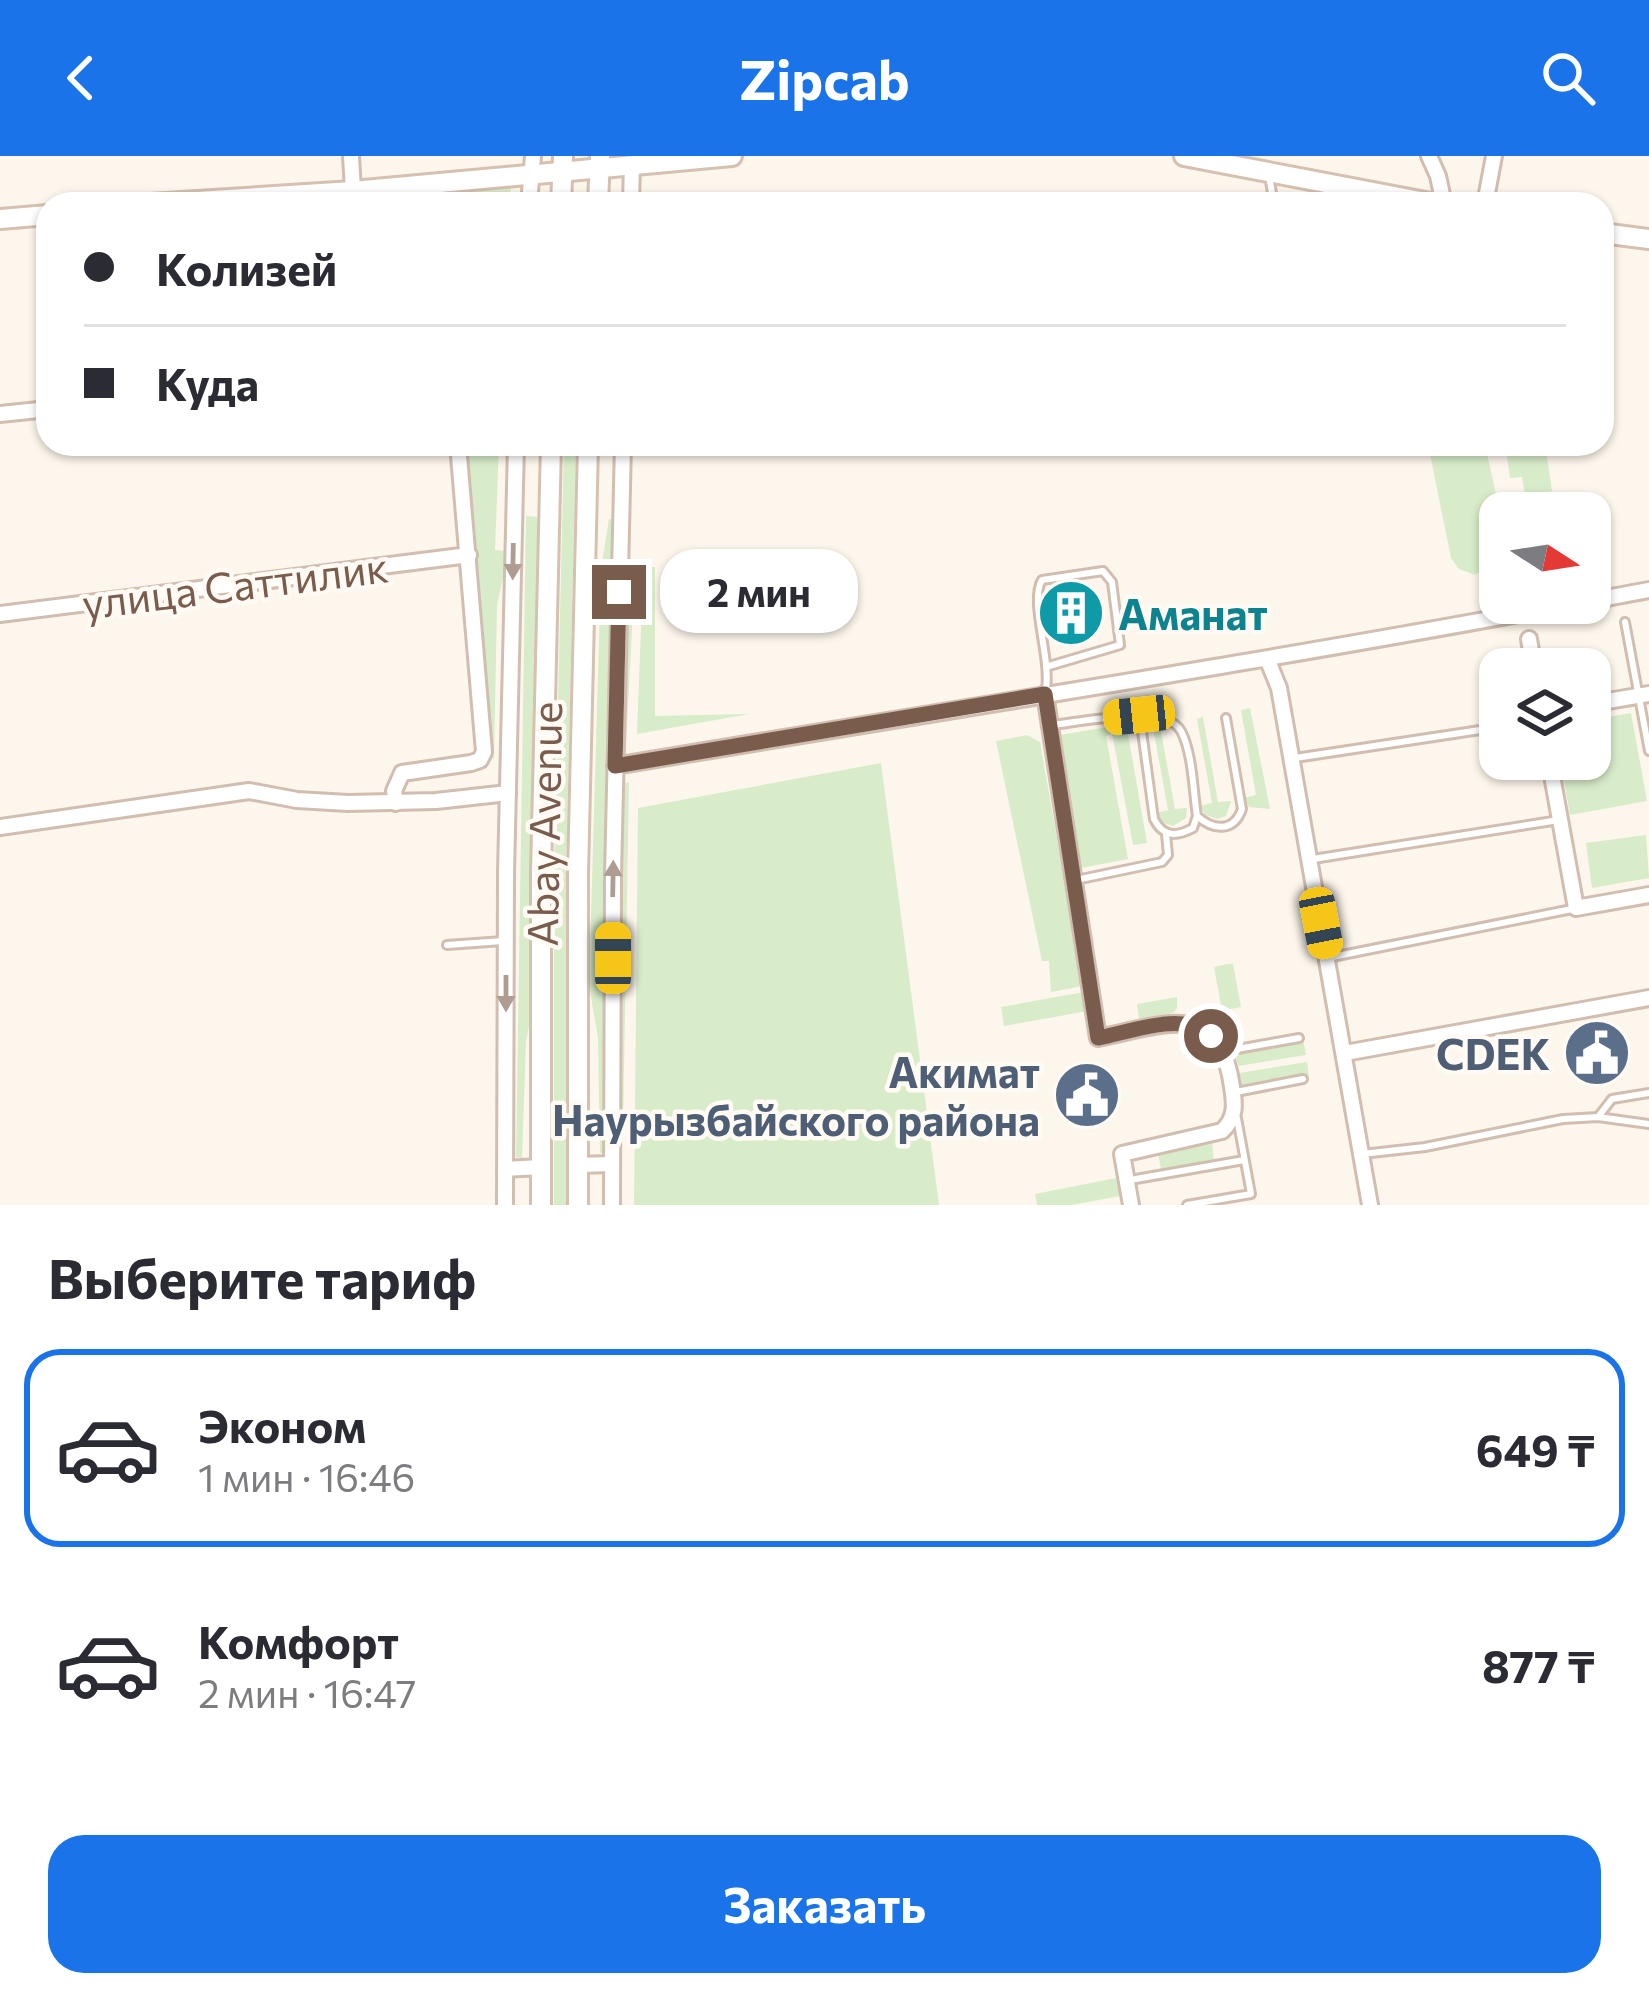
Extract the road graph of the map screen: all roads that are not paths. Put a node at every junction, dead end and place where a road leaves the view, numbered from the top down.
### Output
1 (351, 156) edge
2 (732, 156) edge
3 (1184, 156) edge
4 (1429, 156) edge
5 (1494, 156) edge
6 (600, 161) edge
7 (562, 163) edge
8 (531, 164) edge
9 (632, 164) junction
10 (1268, 172) junction
11 (439, 182) junction
12 (353, 191) junction
13 (337, 192) edge
14 (439, 192) edge
15 (599, 192) edge
16 (631, 192) edge
17 (1272, 192) edge
18 (1360, 192) edge
19 (1439, 192) edge
20 (1487, 192) edge
21 (36, 216) edge
22 (0, 220) edge
23 (1614, 235) edge
24 (1649, 239) edge
25 (36, 410) edge
26 (0, 414) edge
27 (459, 456) edge
28 (516, 456) edge
29 (551, 456) edge
30 (588, 456) edge
31 (623, 456) edge
32 (469, 555) junction
33 (1649, 590) edge
34 (1611, 597) edge
35 (0, 614) edge
36 (1479, 621) edge
37 (1625, 622) dead end
38 (1529, 639) dead end
39 (1530, 648) edge
40 (1268, 661) junction
41 (1049, 666) junction
42 (1045, 694) junction
43 (1645, 695) edge
44 (1611, 701) edge
45 (1139, 715) junction
46 (1226, 718) dead end
47 (1049, 725) junction
48 (1479, 730) edge
49 (1649, 751) edge
50 (1292, 758) junction
51 (615, 766) junction
52 (1552, 780) edge
53 (508, 794) junction
54 (396, 803) junction
55 (1197, 816) junction
56 (1559, 820) junction
57 (0, 826) edge
58 (1166, 834) junction
59 (1310, 860) junction
60 (1072, 881) junction
61 (1649, 896) edge
62 (1576, 908) junction
63 (506, 941) junction
64 (447, 945) dead end
65 (1328, 958) junction
66 (1649, 998) edge
67 (1299, 1038) dead end
68 (1226, 1051) junction
69 (1345, 1053) junction
70 (1303, 1079) dead end
71 (1649, 1093) edge
72 (1234, 1100) junction
73 (1598, 1117) junction
74 (1649, 1124) edge
75 (1362, 1154) junction
76 (1244, 1160) junction
77 (612, 1164) junction
78 (578, 1166) junction
79 (541, 1167) junction
80 (505, 1169) junction
81 (1126, 1180) junction
82 (1251, 1194) junction
83 (505, 1205) edge
84 (541, 1205) edge
85 (578, 1205) edge
86 (612, 1205) edge
87 (1131, 1205) edge
88 (1186, 1205) edge
89 (1252, 1205) edge
90 (1370, 1205) edge

1 - 12 street
2 - 9 main road
3 - 10 main road
4 - 19 street
5 - 20 street
6 - 7 main road
6 - 9 main road
6 - 15 main road
7 - 8 main road
8 - 11 main road
9 - 16 street
10 - 17 lane
10 - 18 main road
11 - 12 main road
11 - 14 lane
12 - 13 main road
21 - 22 main road
23 - 24 main road
25 - 26 street
27 - 32 street
28 -> 53 street
29 - 79 main road, Abay Avenue
30 - 78 main road, Abay Avenue
31 - 51 street
32 - 35 street, улица Саттилик
32 - 54 street
33 - 34 street
36 - 40 street
37 - 43 lane
38 - 39 street
40 - 42 street
40 - 50 street
41 - 41 lane
41 - 42 lane
42 - 47 street
42 - 51 street
43 - 44 street
43 - 49 lane
45 - 47 lane
45 - 55 lane
45 - 58 lane
46 - 55 lane
47 - 60 street
48 - 50 lane
50 - 59 street
77 -> 51 street
52 - 56 street
53 - 54 street
53 - 63 street
54 - 57 street
55 - 58 lane
56 - 59 lane
56 - 62 street
58 - 60 lane
59 - 65 street
60 - 68 street
61 - 62 street
62 - 65 lane
63 - 64 lane
63 -> 80 street
65 - 69 street
66 - 69 street
67 - 68 lane
68 - 72 street
69 - 75 street
70 - 72 lane
71 - 73 lane
72 - 76 lane
72 - 81 street
73 - 74 lane
73 - 75 lane
75 - 90 street
76 - 81 lane
76 - 82 lane
77 - 78 street
77 - 86 street
78 - 85 main road, Abay Avenue
79 - 80 street
79 - 84 main road, Abay Avenue
80 - 83 street
81 - 87 street
82 - 88 lane
82 - 89 lane

